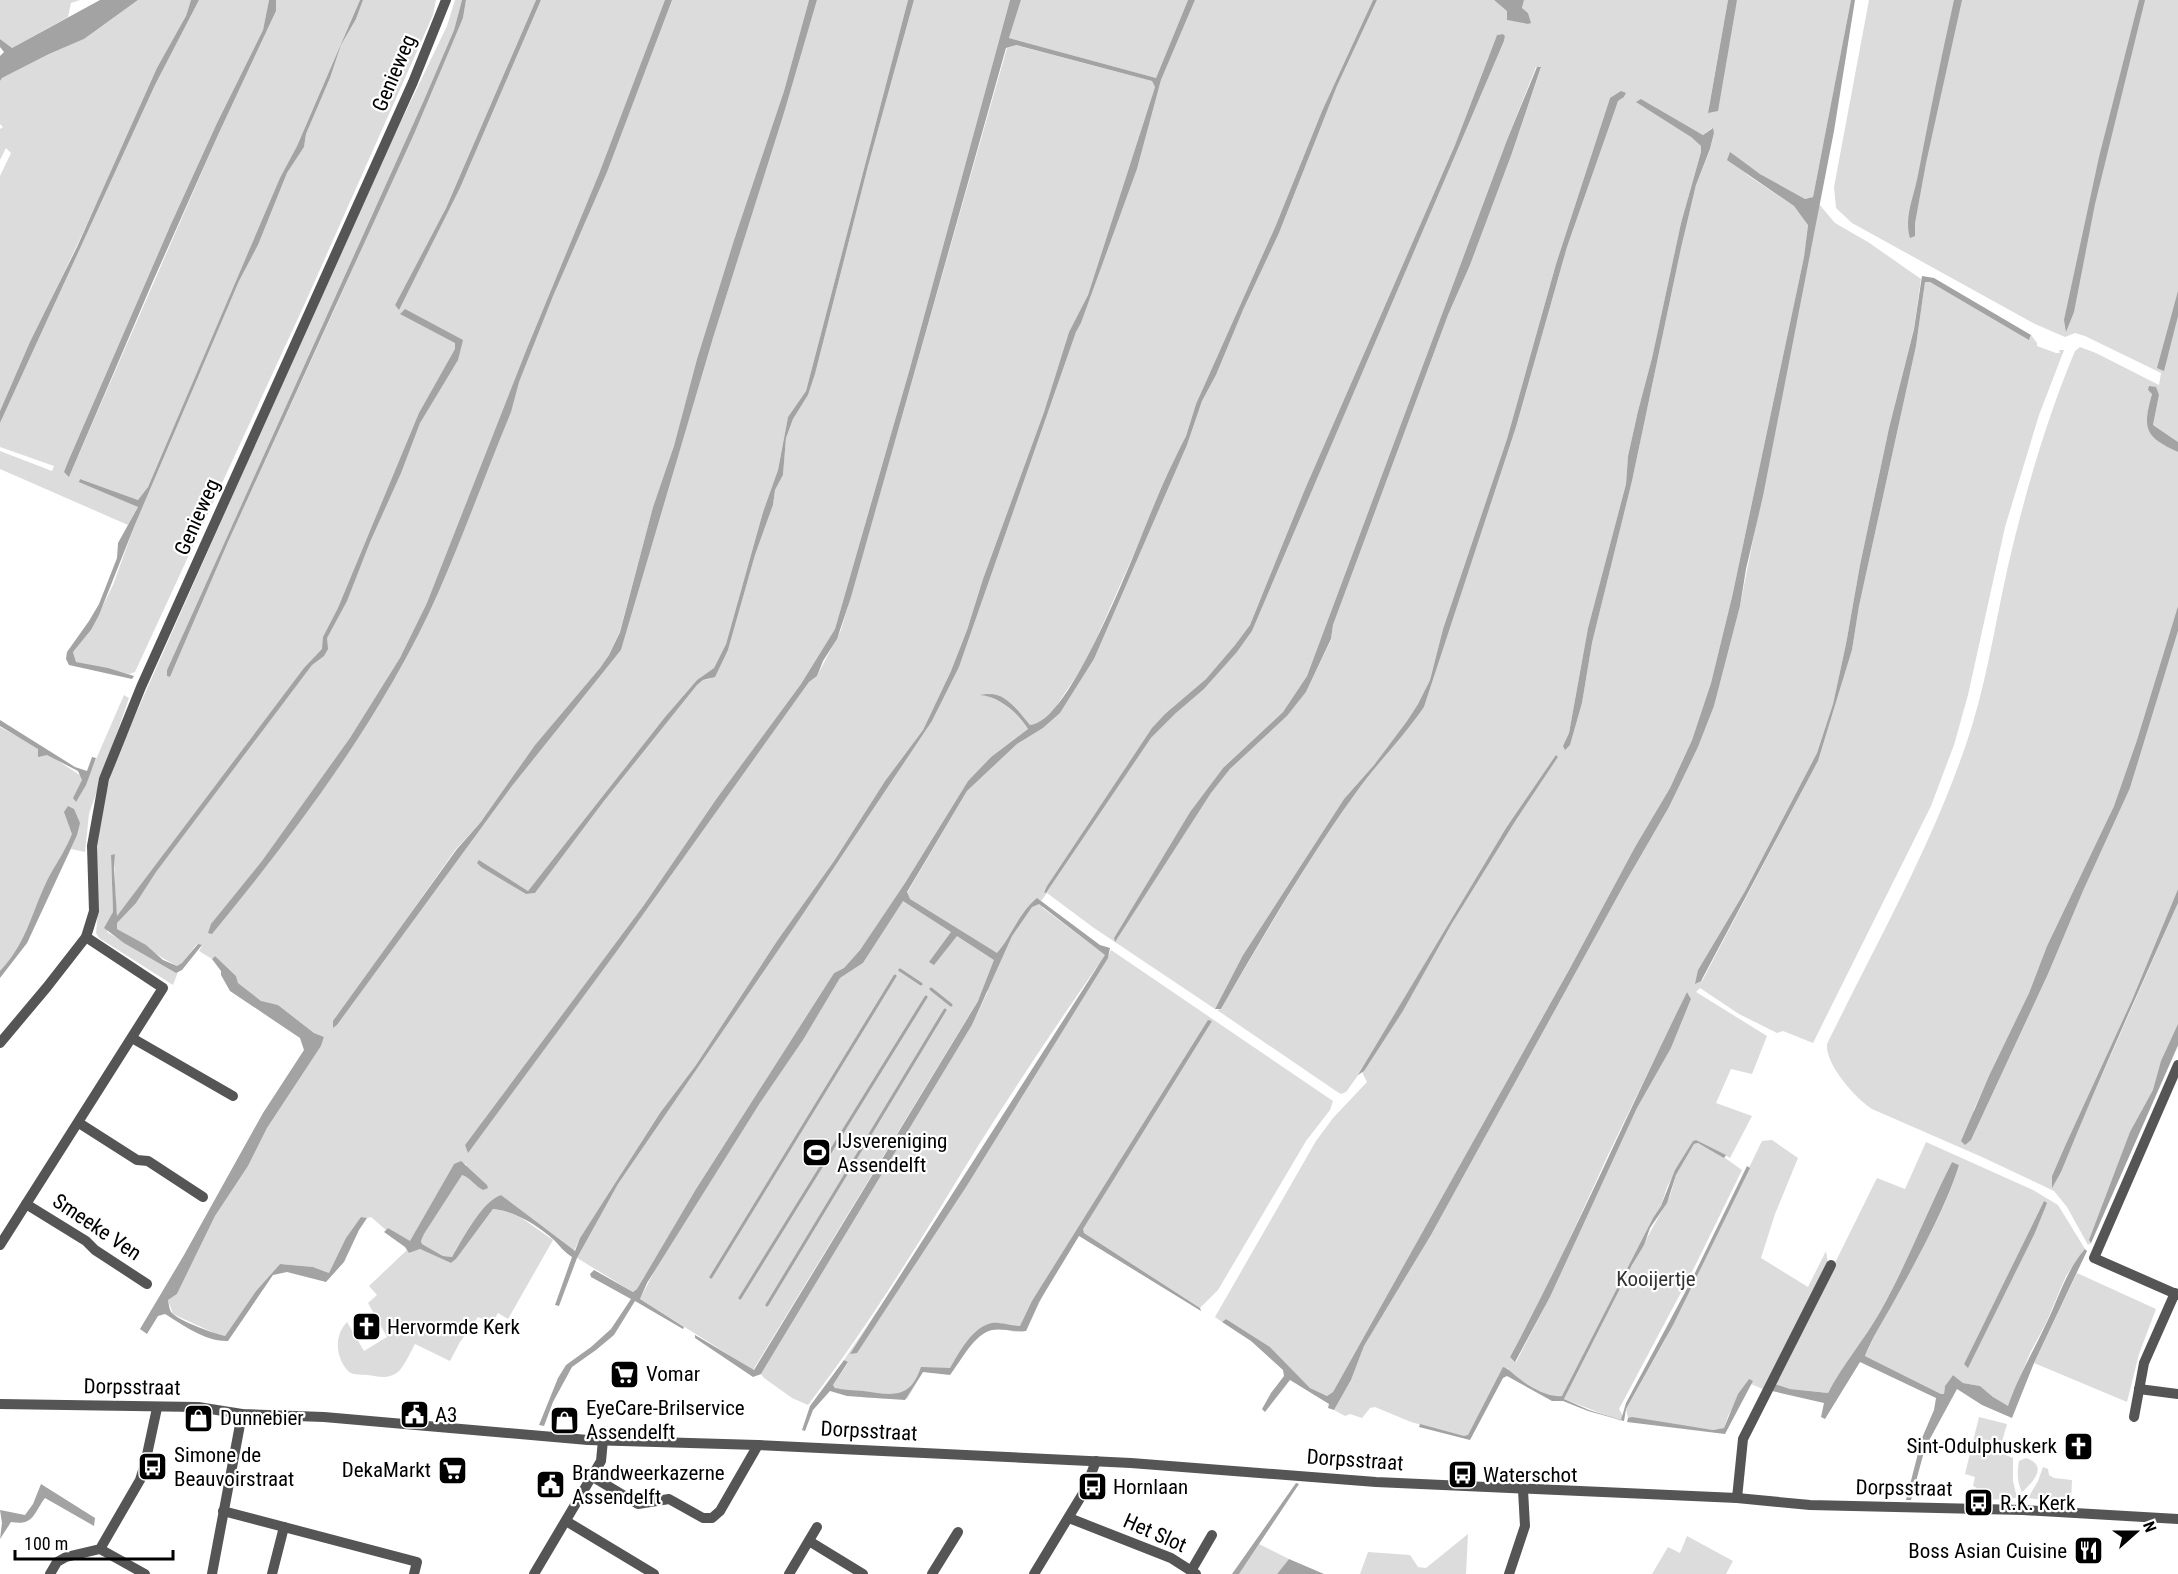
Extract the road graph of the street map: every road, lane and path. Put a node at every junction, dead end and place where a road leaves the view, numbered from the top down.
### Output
1 (446, 0) edge
2 (86, 937) junction
3 (132, 1038) junction
4 (0, 1043) edge
5 (2178, 1065) edge
6 (232, 1096) dead end
7 (79, 1123) junction
8 (203, 1197) dead end
9 (26, 1204) junction
10 (0, 1245) edge
11 (1831, 1265) dead end
12 (147, 1284) dead end
13 (2177, 1294) edge
14 (2139, 1389) junction
15 (2178, 1394) edge
16 (0, 1404) edge
17 (157, 1408) junction
18 (242, 1414) junction
19 (2134, 1417) dead end
20 (603, 1440) junction
21 (758, 1445) junction
22 (1096, 1461) junction
23 (593, 1477) junction
24 (1523, 1490) junction
25 (1737, 1498) junction
26 (223, 1511) junction
27 (1069, 1518) junction
28 (2178, 1519) edge
29 (566, 1521) junction
30 (284, 1527) junction
31 (817, 1527) dead end
32 (958, 1532) dead end
33 (1212, 1535) dead end
34 (809, 1541) junction
35 (100, 1549) junction
36 (1194, 1572) edge
37 (50, 1574) edge
38 (145, 1574) edge
39 (212, 1574) edge
40 (272, 1574) edge
41 (414, 1574) edge
42 (534, 1574) edge
43 (654, 1574) edge
44 (789, 1574) edge
45 (863, 1574) edge
46 (932, 1574) edge
47 (1034, 1574) edge
48 (1509, 1574) edge

1 - 2 street, Genieweg
2 - 3 street, Smeeke Ven
2 - 4 street, Genieweg
3 - 6 street
3 - 7 street, Smeeke Ven
5 - 13 street
7 - 8 street
7 - 9 street, Smeeke Ven
9 - 10 street, Smeeke Ven
9 - 12 street, Smeeke Ven
11 - 25 street
13 - 14 street
14 - 15 street
14 - 19 street
16 - 17 street, Dorpsstraat
17 - 18 street, Dorpsstraat
17 - 35 street
18 - 20 street, Dorpsstraat
18 - 26 street
20 - 21 street, Dorpsstraat
20 - 23 street
21 - 22 street, Dorpsstraat
21 - 23 street
22 - 24 street, Dorpsstraat
22 - 27 street
23 - 29 street
24 - 25 street, Dorpsstraat
24 - 48 street
25 - 28 street, Dorpsstraat
26 - 30 street
26 - 39 street
27 - 36 street, Het Slot
27 - 47 street
29 - 42 street
29 - 43 street
30 - 40 street
30 - 41 street
31 - 34 street
32 - 46 street
33 - 36 street, Het Slot
34 - 44 street
34 - 45 street
35 - 37 street
35 - 38 street

